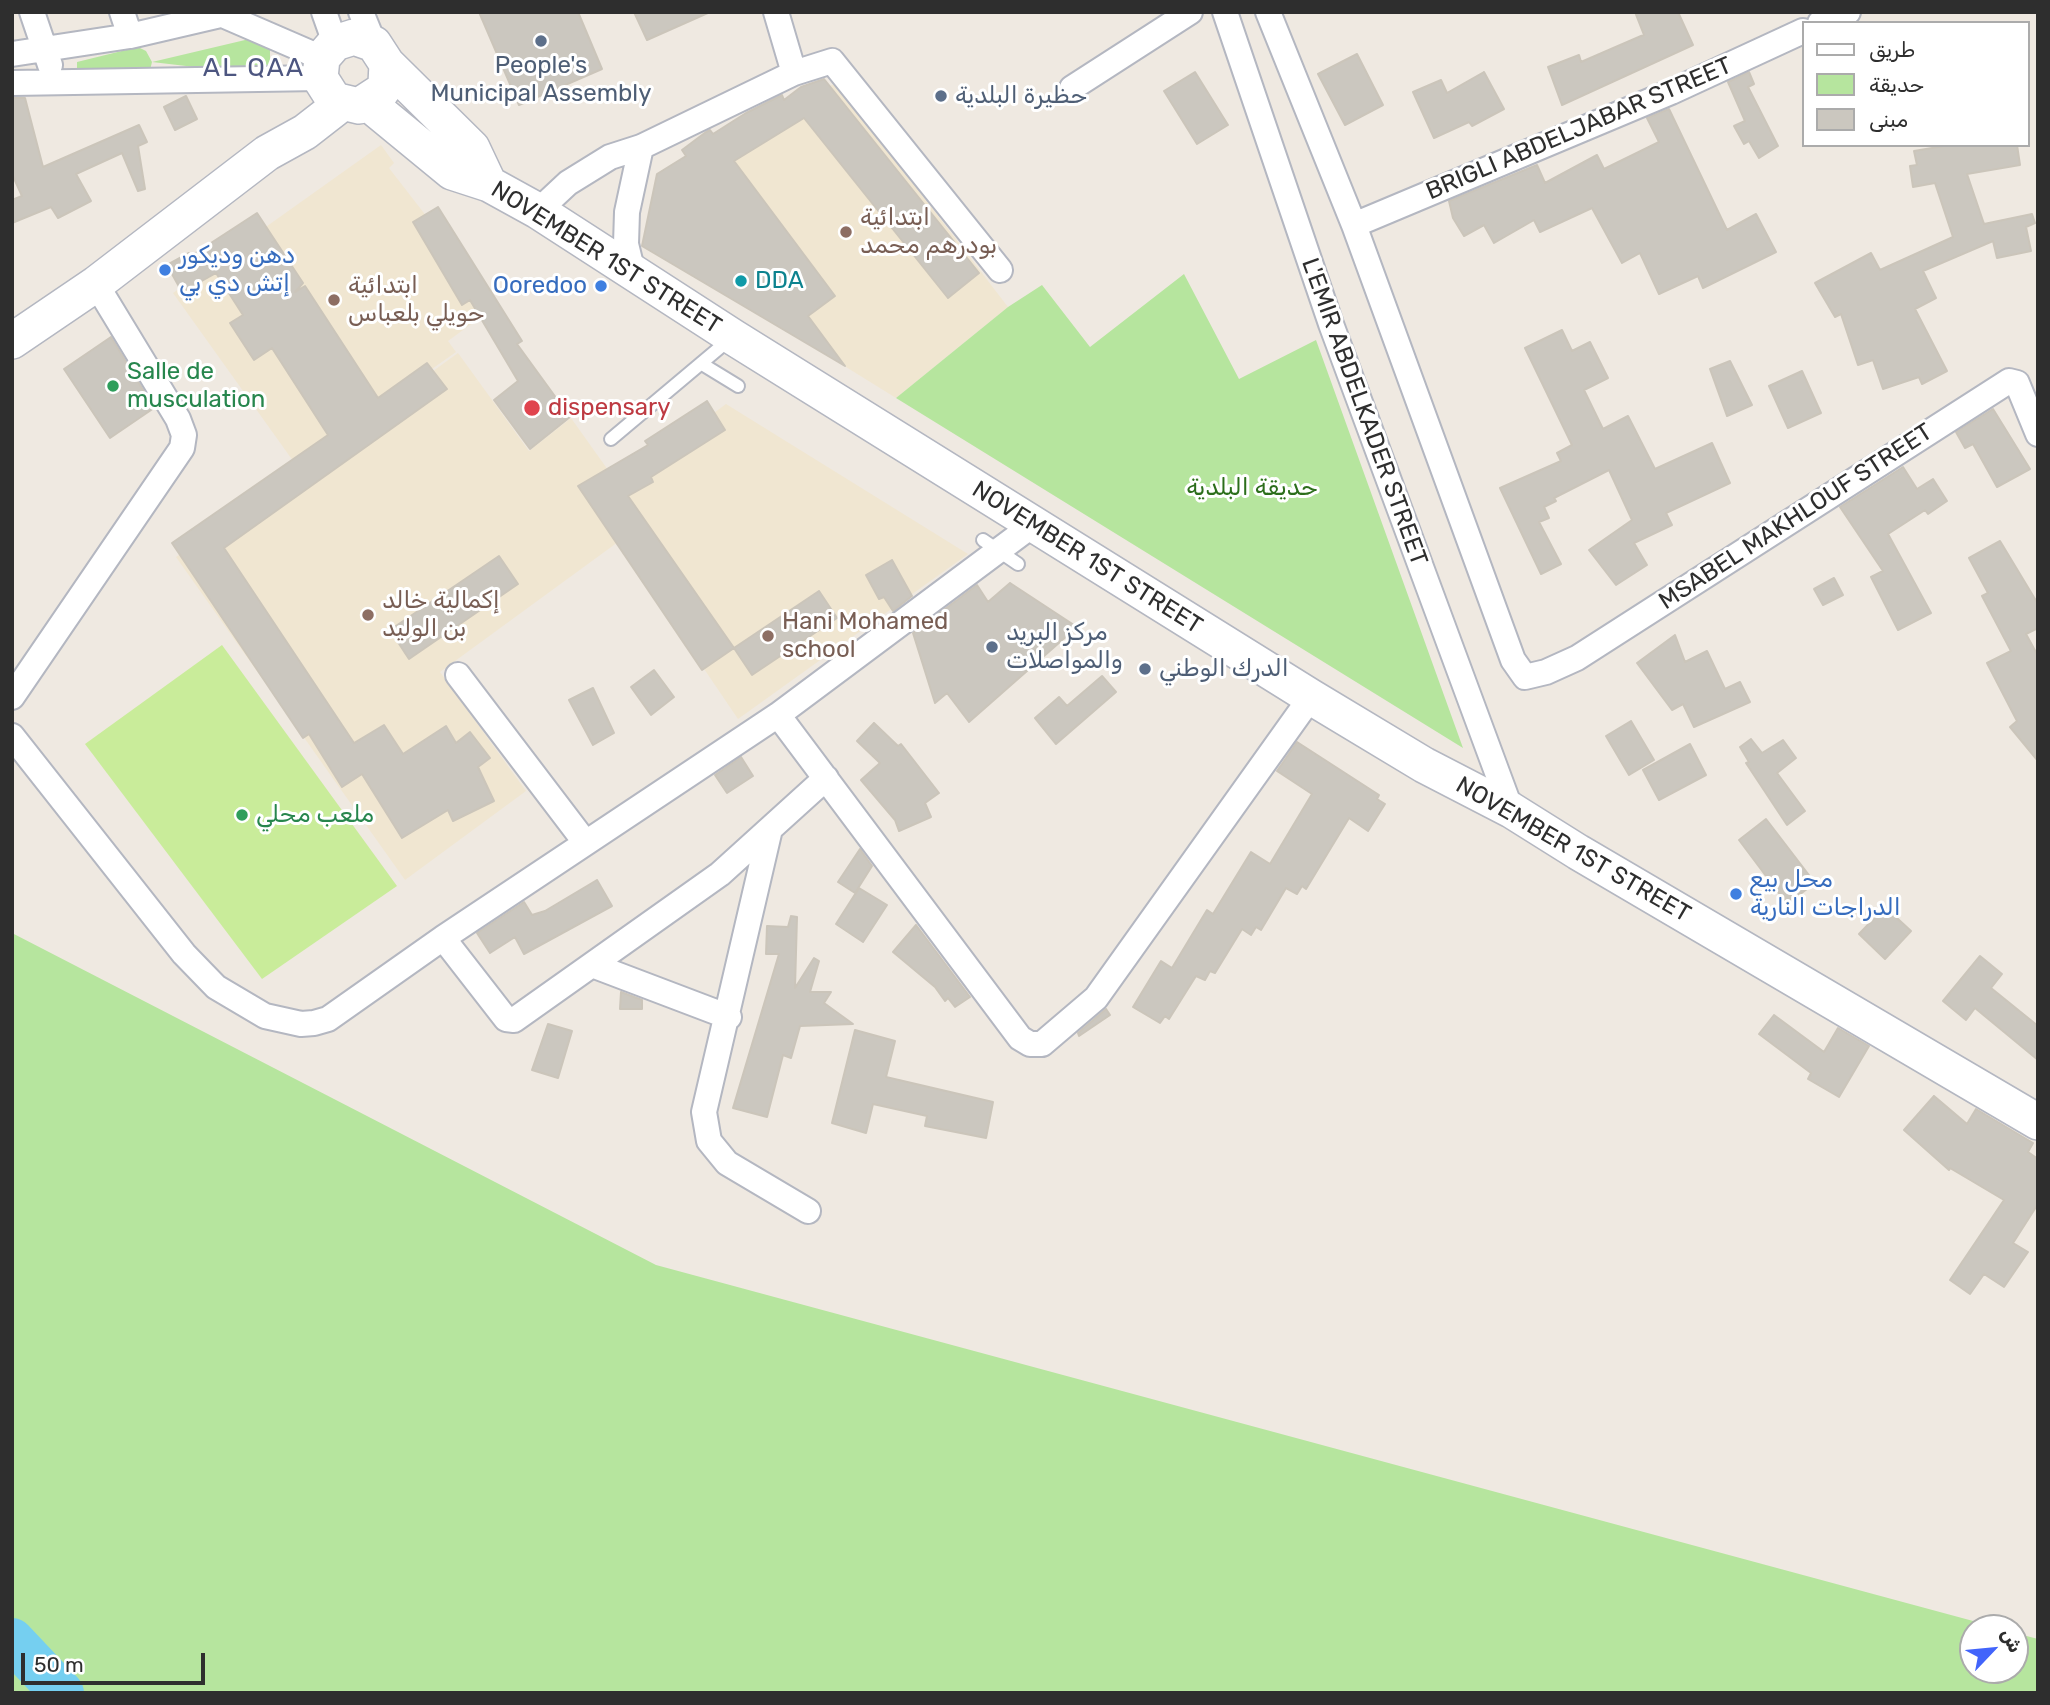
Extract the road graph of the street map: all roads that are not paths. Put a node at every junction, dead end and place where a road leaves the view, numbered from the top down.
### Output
1 (32, 12) edge
2 (122, 12) edge
3 (776, 12) edge
4 (1190, 12) edge
5 (1226, 12) edge
6 (1268, 12) edge
7 (229, 14) edge
8 (1801, 32) edge
9 (130, 36) junction
10 (374, 40) edge
11 (46, 50) junction
12 (12, 54) edge
13 (333, 69) edge
14 (794, 73) junction
15 (55, 82) junction
16 (12, 83) edge
17 (1072, 88) dead end
18 (641, 147) junction
19 (489, 184) junction
20 (538, 211) junction
21 (1354, 225) junction
22 (1000, 270) dead end
23 (633, 273) junction
24 (96, 285) junction
25 (733, 337) junction
26 (12, 341) edge
27 (702, 364) junction
28 (738, 386) dead end
29 (2038, 434) edge
30 (611, 439) dead end
31 (1034, 524) junction
32 (458, 675) dead end
33 (12, 697) edge
34 (1311, 697) junction
35 (778, 715) junction
36 (12, 736) edge
37 (826, 778) junction
38 (1511, 810) junction
39 (770, 829) junction
40 (585, 842) junction
41 (443, 938) junction
42 (592, 965) junction
43 (729, 1017) junction
44 (2038, 1122) edge
45 (808, 1211) dead end

1 - 11 street
2 - 9 street
3 - 14 street
4 - 17 street
5 - 38 street, L'EMIR ABDELKADER STREET
6 - 21 street
7 - 9 street
7 - 13 street
8 - 21 street, BRIGLI ABDELJABAR STREET
9 - 11 street
10 - 13 main road
10 - 13 main road
10 - 19 main road
11 - 12 street
11 - 15 street
13 - 15 street
13 - 19 main road, NOVEMBER 1ST STREET
13 - 24 main road
14 - 18 street
14 - 22 street
15 - 16 street
18 - 20 street
18 - 23 street
19 - 20 main road, NOVEMBER 1ST STREET
20 - 23 main road, NOVEMBER 1ST STREET
21 - 29 street, MSABEL MAKHLOUF STREET
23 - 25 main road, NOVEMBER 1ST STREET
24 - 26 main road
24 - 33 street
25 - 27 lane
25 - 31 main road, NOVEMBER 1ST STREET
27 - 28 lane
27 - 30 lane
31 - 34 main road, NOVEMBER 1ST STREET
31 - 35 street
32 - 40 street
34 - 37 street
34 - 38 main road, NOVEMBER 1ST STREET
35 - 37 street
35 - 40 street
36 - 41 street
37 - 39 street
38 - 44 main road, NOVEMBER 1ST STREET
39 - 42 street
39 - 43 street
40 - 41 street
41 - 42 street
42 - 43 street
43 - 45 street

